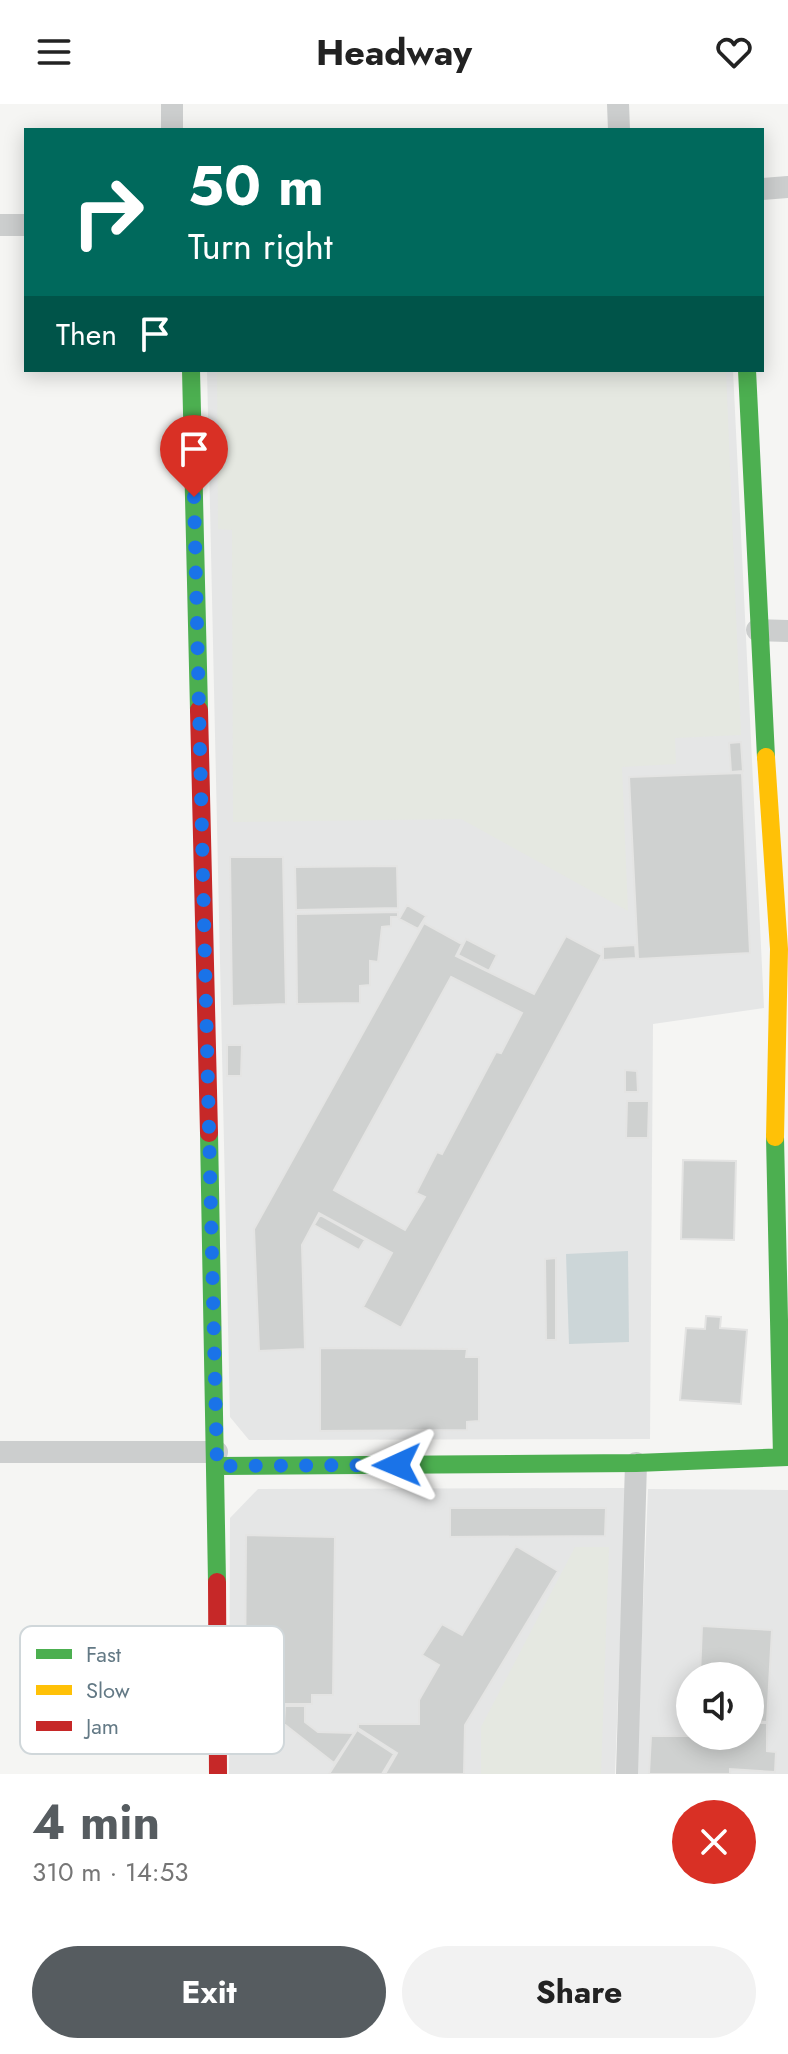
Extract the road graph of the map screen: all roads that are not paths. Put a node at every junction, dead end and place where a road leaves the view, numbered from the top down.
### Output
1 (172, 104) edge
2 (618, 104) edge
3 (172, 128) edge
4 (619, 128) edge
5 (788, 187) edge
6 (764, 189) edge
7 (0, 225) edge
8 (24, 225) edge
9 (191, 372) edge
10 (747, 372) edge
11 (757, 630) junction
12 (788, 631) edge
13 (0, 1452) edge
14 (785, 1457) edge
15 (217, 1459) junction
16 (636, 1463) junction
17 (218, 1626) edge
18 (218, 1754) edge
19 (218, 1774) edge
20 (627, 1774) edge

1 - 3 street
2 - 4 street
5 - 6 street
7 - 8 street
9 - 15 street
10 - 11 street
11 - 12 street
11 - 14 street
13 - 15 street
14 - 16 street
15 - 16 street
15 - 17 street
16 - 20 street
18 - 19 street

